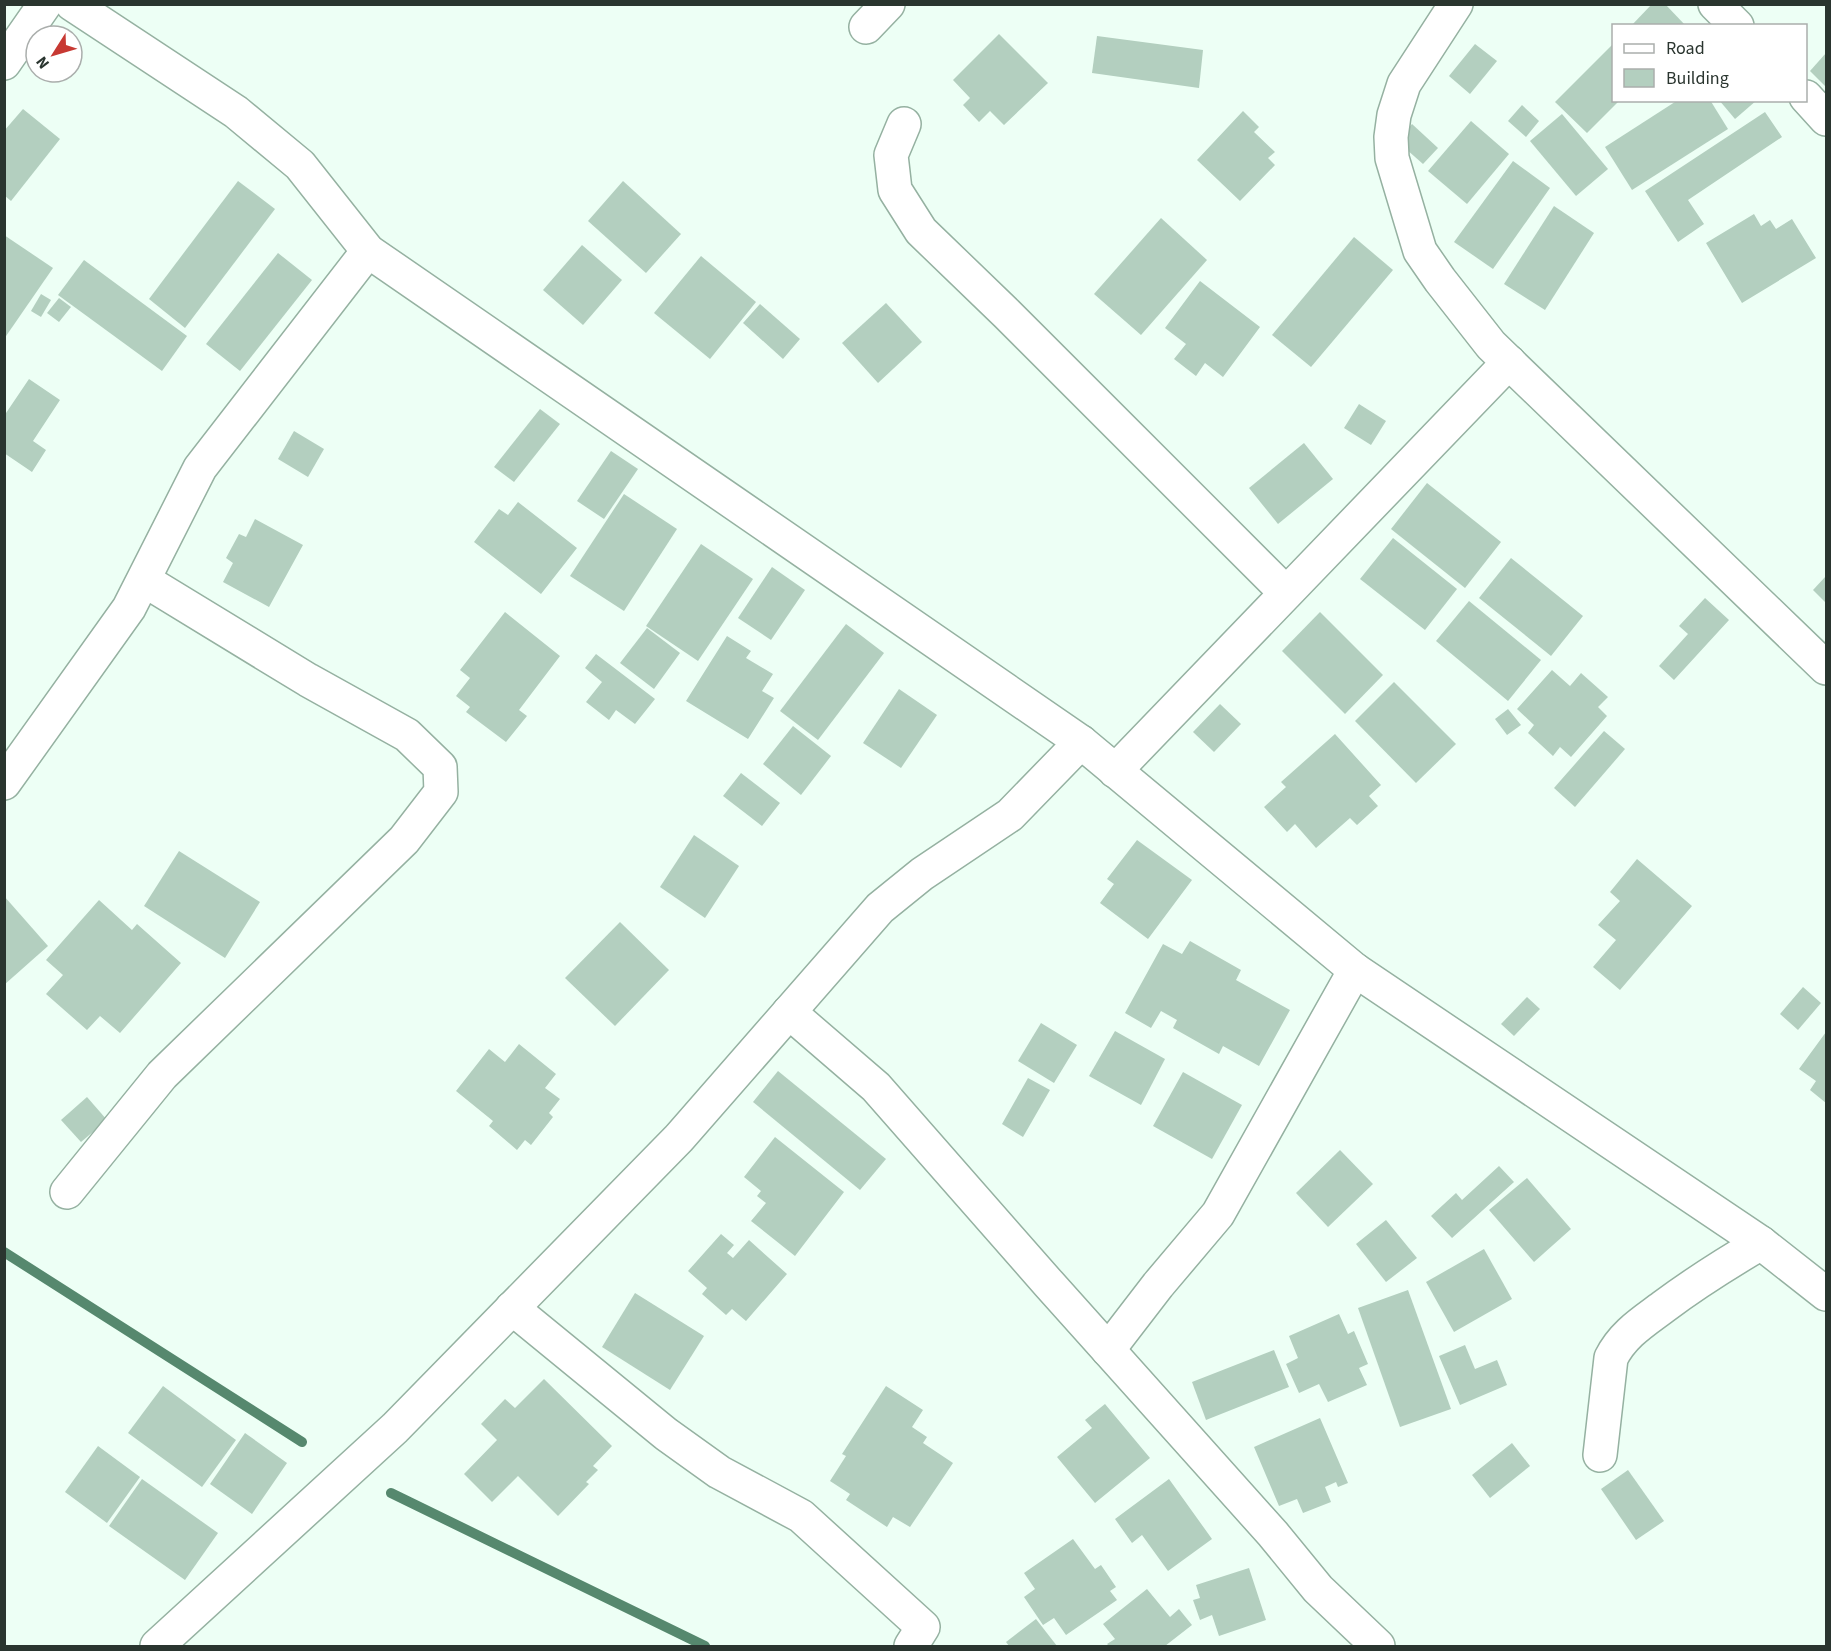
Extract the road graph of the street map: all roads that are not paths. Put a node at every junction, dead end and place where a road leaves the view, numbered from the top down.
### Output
1 (45, 4) edge
2 (72, 4) edge
3 (1456, 4) edge
4 (1715, 4) edge
5 (1735, 24) edge
6 (4, 63) edge
7 (1807, 98) edge
8 (1827, 119) edge
9 (904, 124) dead end
10 (368, 251) junction
11 (1509, 362) junction
12 (144, 580) junction
13 (1286, 593) junction
14 (1827, 668) edge
15 (1081, 742) junction
16 (1114, 771) junction
17 (4, 783) edge
18 (1355, 970) junction
19 (789, 1012) junction
20 (67, 1192) dead end
21 (1761, 1243) junction
22 (1827, 1294) edge
23 (512, 1308) junction
24 (1108, 1350) junction
25 (1600, 1455) dead end
26 (157, 1647) edge
27 (910, 1647) edge
28 (1378, 1647) edge

1 - 6 street
2 - 10 street
3 - 11 street
4 - 5 street
7 - 8 street
9 - 13 street
10 - 12 street
10 - 15 street
11 - 13 street
11 - 14 street
12 - 17 street
12 - 20 street
13 - 16 street
15 - 16 street
15 - 19 street
16 - 18 street
18 - 21 street
18 - 24 street
19 - 23 street
19 - 24 street
21 - 22 street
21 - 25 street
23 - 26 street
23 - 27 street
24 - 28 street

